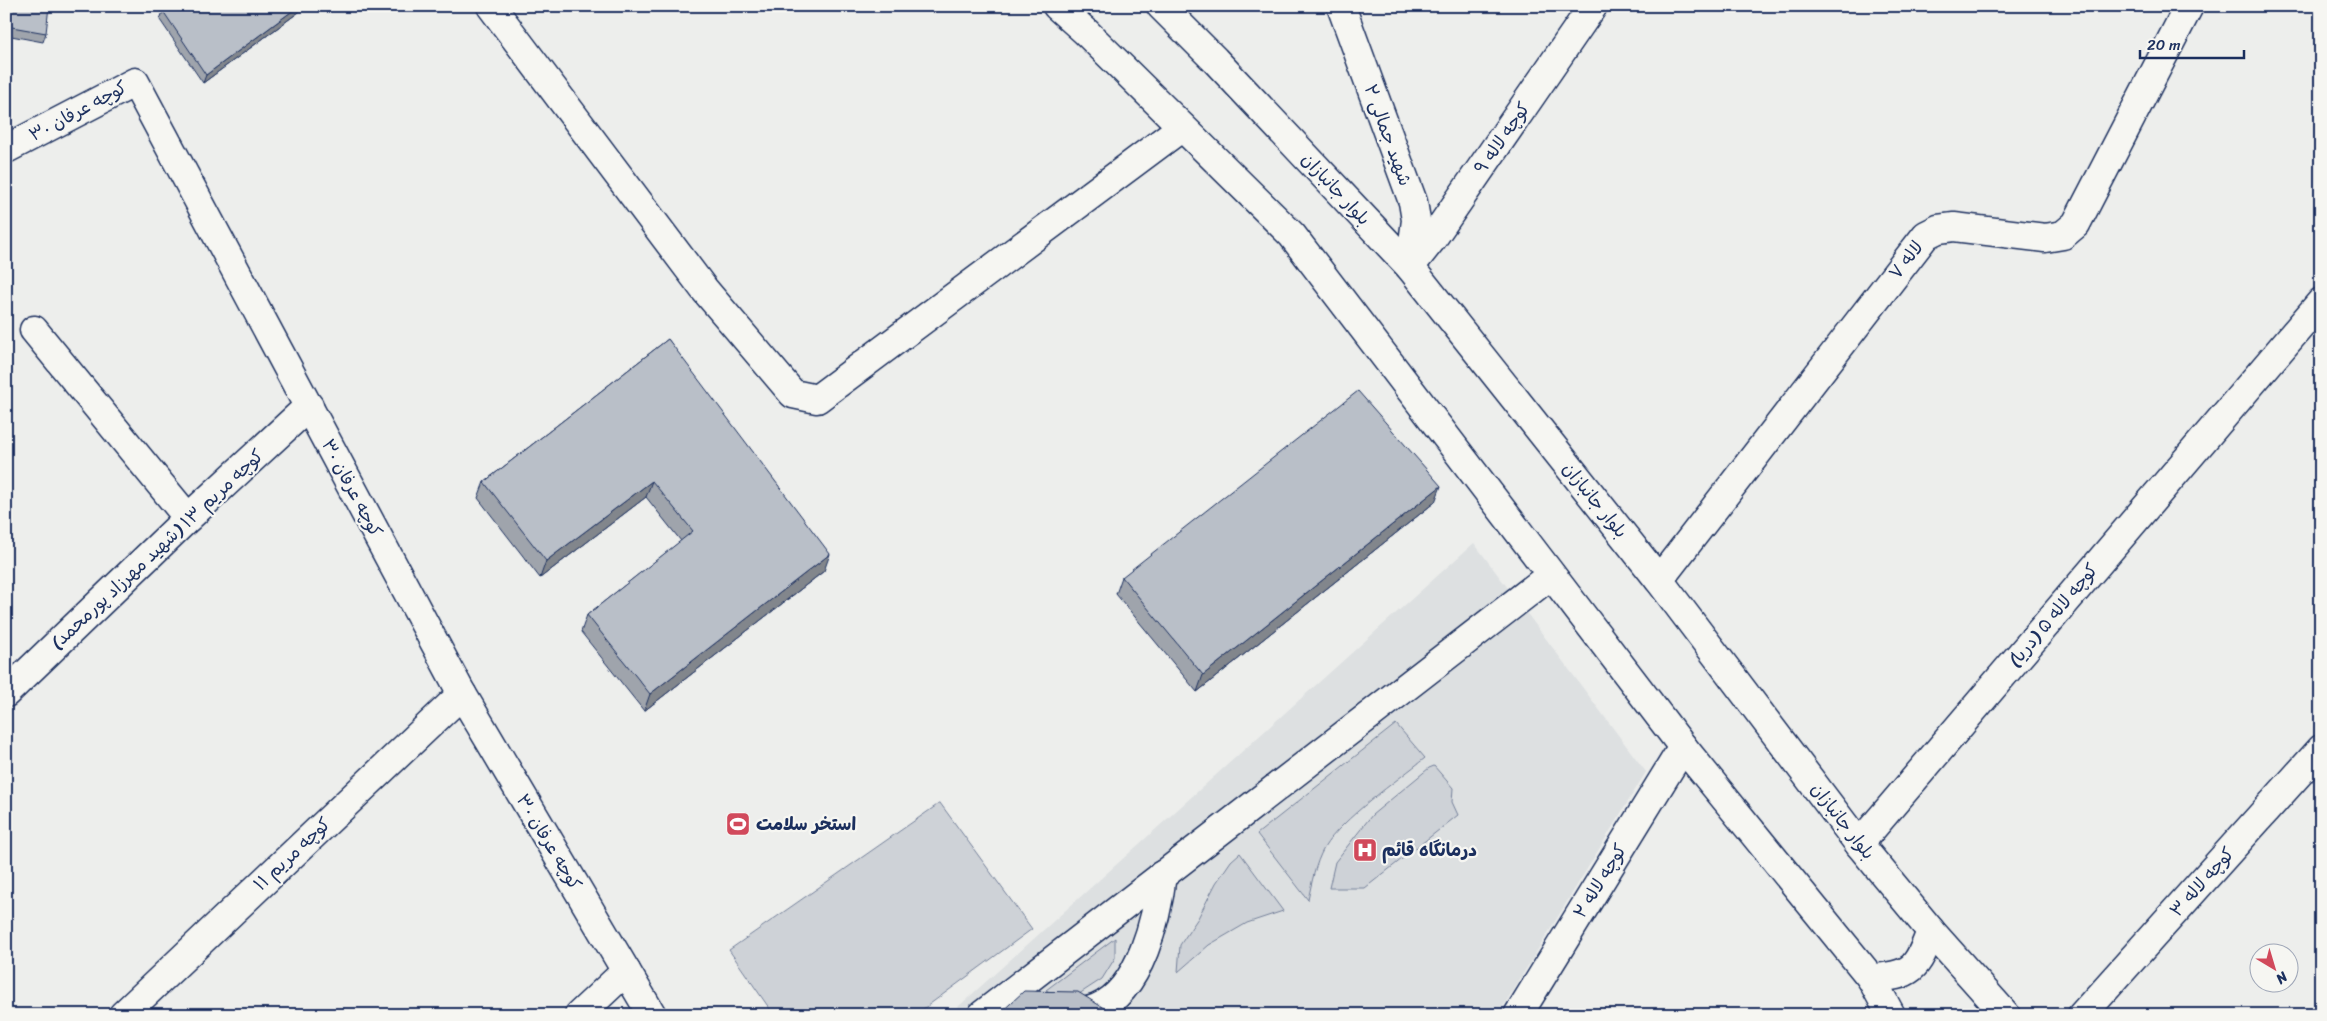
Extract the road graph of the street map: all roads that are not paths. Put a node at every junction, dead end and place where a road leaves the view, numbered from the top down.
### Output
1 (491, 6) edge
2 (1056, 6) edge
3 (1161, 6) edge
4 (1341, 6) edge
5 (1593, 6) edge
6 (2189, 6) edge
7 (1182, 127) junction
8 (6, 149) edge
9 (1410, 267) junction
10 (2321, 302) edge
11 (34, 330) dead end
12 (309, 406) junction
13 (188, 518) junction
14 (1551, 575) junction
15 (1659, 580) junction
16 (6, 693) edge
17 (462, 694) junction
18 (1683, 747) junction
19 (2321, 749) edge
20 (1859, 844) junction
21 (1162, 875) junction
22 (1931, 931) junction
23 (626, 971) junction
24 (1871, 978) junction
25 (986, 1012) edge
26 (122, 1015) edge
27 (579, 1015) edge
28 (652, 1015) edge
29 (1046, 1015) edge
30 (1052, 1015) edge
31 (1518, 1015) edge
32 (1891, 1015) edge
33 (2006, 1015) edge
34 (2082, 1015) edge

1 - 7 street
2 - 7 street
3 - 9 street, بلوار جانبازان
4 - 9 street, شهید جمالی ۲
5 - 9 street, کوچه لاله ۹
6 - 15 street, لاله ۷
7 - 14 street
8 - 12 street, کوچه عرفان ۳۰
9 - 15 street, بلوار جانبازان
10 - 20 street, کوچه لاله ۵ (دریا)
11 - 13 street
12 - 13 street, کوچه مریم ۱۳ (شهید مهرزاد پورمحمد)
12 - 17 street, کوچه عرفان ۳۰
13 - 16 street, کوچه مریم ۱۳ (شهید مهرزاد پورمحمد)
14 - 18 street
14 - 21 street
15 - 20 street, بلوار جانبازان
17 - 23 street, کوچه عرفان ۳۰
17 - 26 street, کوچه مریم ۱۱
18 - 24 street
18 - 31 street, کوچه لاله ۲
19 - 34 street, کوچه لاله ۳
20 - 22 street, بلوار جانبازان
21 - 25 street
21 - 30 street
22 - 24 street
22 - 33 street, بلوار جانبازان
23 - 27 street
23 - 28 street, کوچه عرفان ۳۰
24 - 32 street
25 - 29 street

